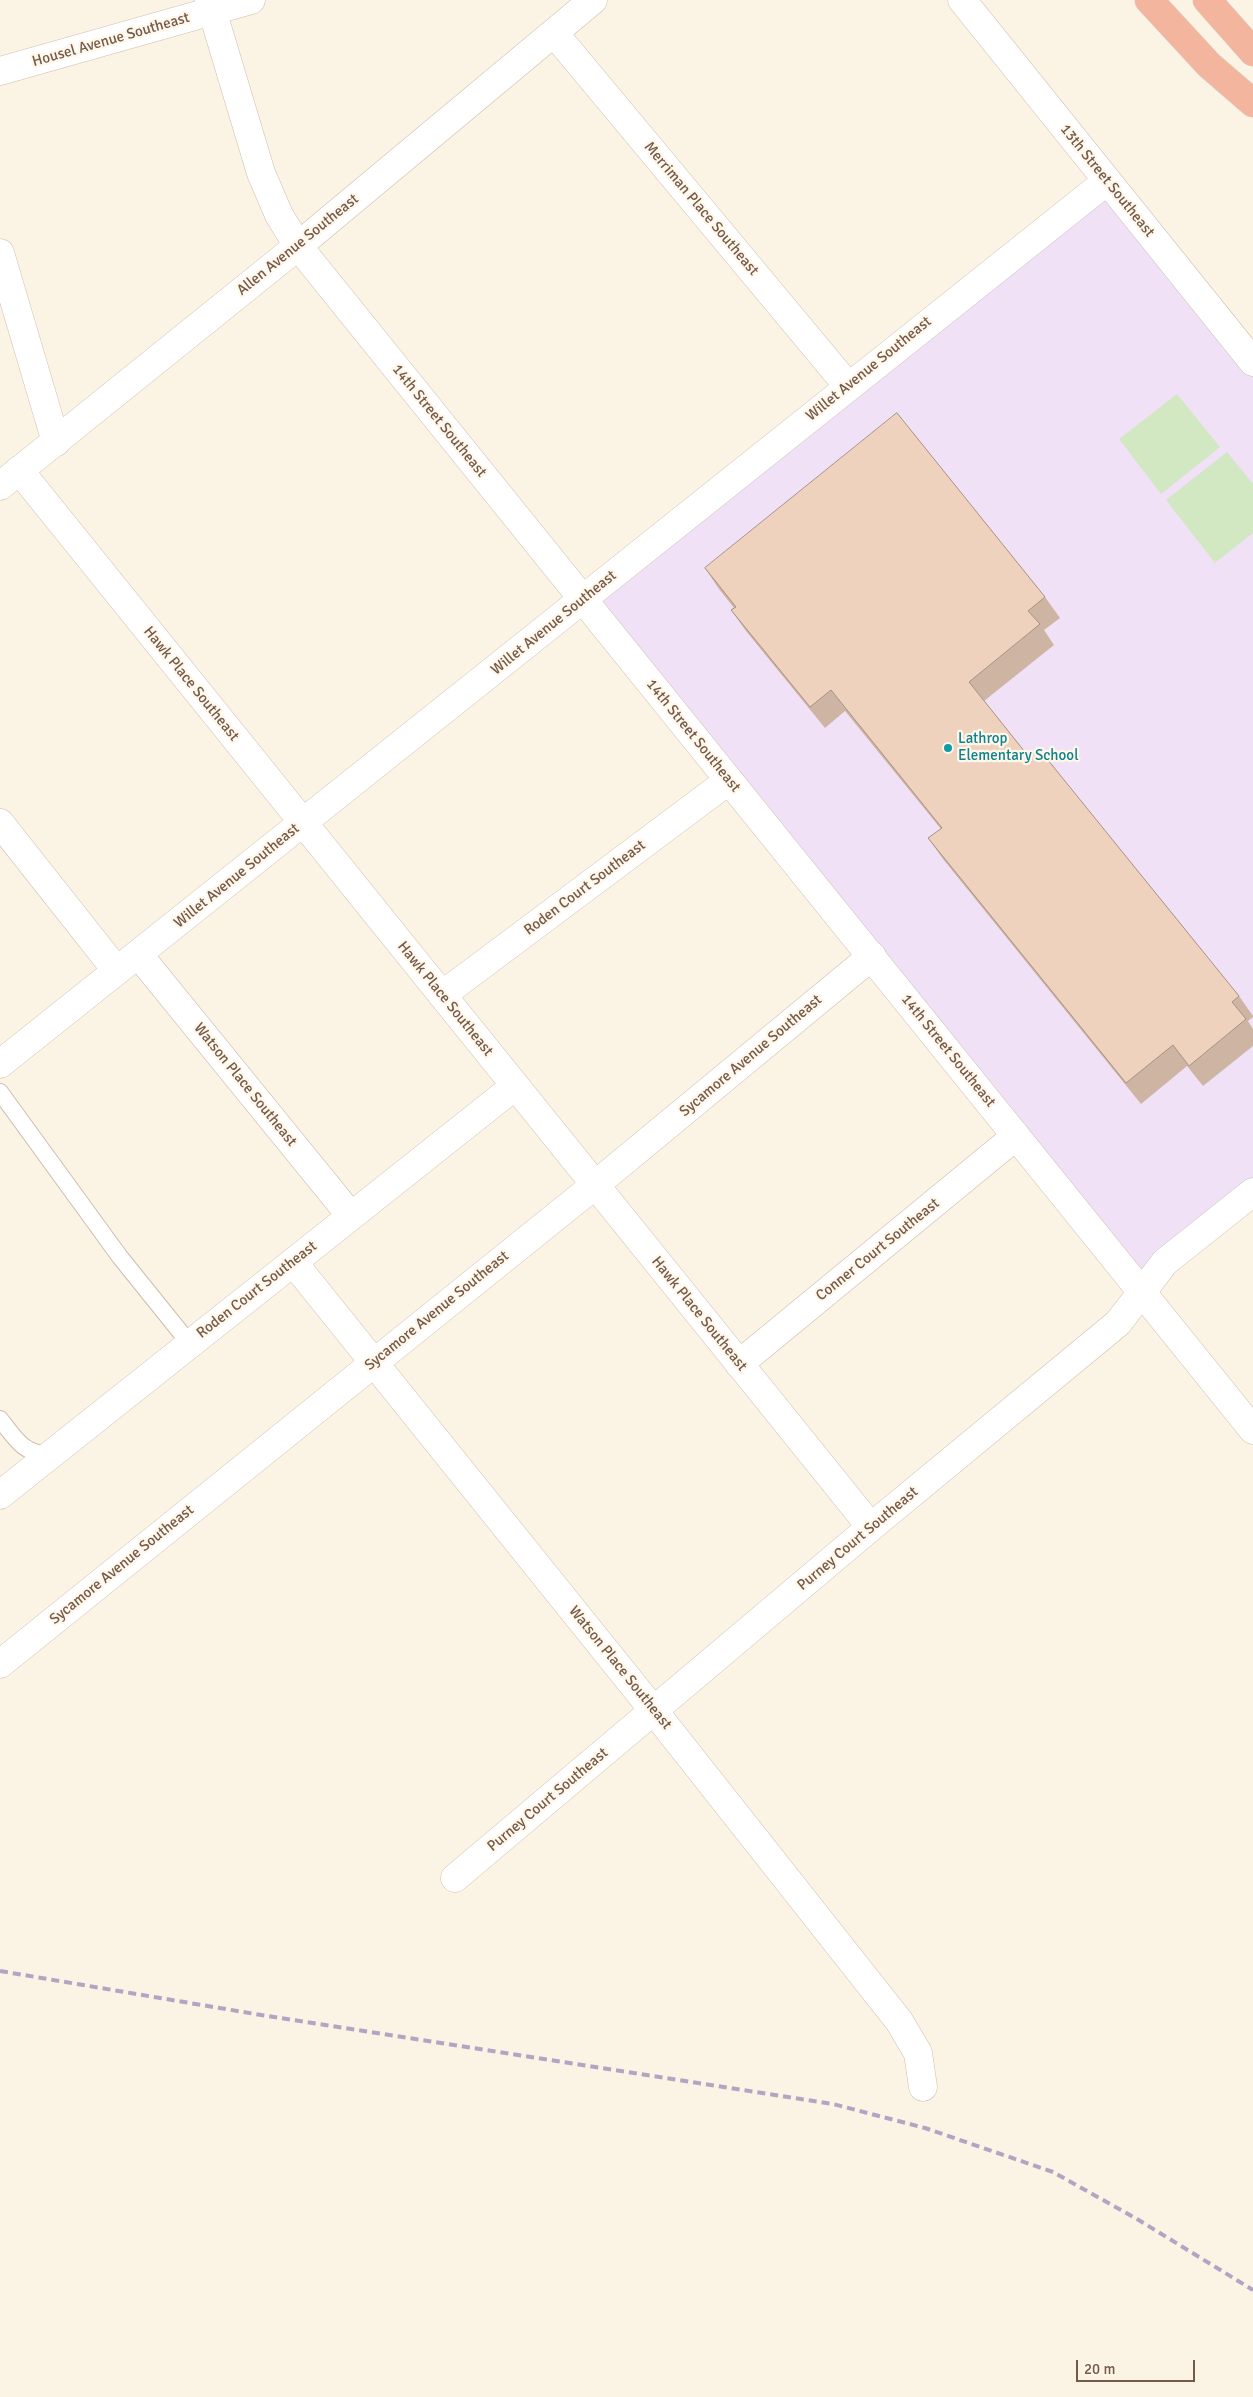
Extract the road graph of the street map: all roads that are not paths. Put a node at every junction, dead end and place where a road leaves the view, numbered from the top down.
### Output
1 (251, 0) edge
2 (593, 0) edge
3 (962, 0) edge
4 (1149, 0) edge
5 (1207, 0) edge
6 (211, 6) edge
7 (554, 33) junction
8 (1253, 52) edge
9 (0, 71) edge
10 (1253, 103) edge
11 (1107, 181) junction
12 (298, 246) junction
13 (0, 253) edge
14 (1253, 362) edge
15 (848, 386) junction
16 (56, 442) junction
17 (10, 478) edge
18 (583, 600) junction
19 (728, 781) junction
20 (0, 823) edge
21 (303, 823) junction
22 (872, 956) junction
23 (128, 963) junction
24 (442, 995) junction
25 (0, 1064) edge
26 (515, 1086) junction
27 (0, 1092) edge
28 (1016, 1136) junction
29 (595, 1185) junction
30 (1253, 1192) edge
31 (351, 1216) junction
32 (294, 1262) junction
33 (1142, 1291) junction
34 (190, 1344) junction
35 (374, 1362) junction
36 (739, 1364) junction
37 (0, 1419) edge
38 (1253, 1430) edge
39 (50, 1455) junction
40 (0, 1495) edge
41 (871, 1528) junction
42 (0, 1664) edge
43 (654, 1711) junction
44 (455, 1878) dead end
45 (923, 2087) dead end

1 - 6 street, Housel Avenue Southeast
2 - 7 street, Allen Avenue Southeast
3 - 11 street, 13th Street Southeast
4 - 10 highway
5 - 8 highway
6 - 9 street, Housel Avenue Southeast
6 - 12 street, 14th Street Southeast
7 - 12 street, Allen Avenue Southeast
7 - 15 street, Merriman Place Southeast
11 - 14 street, 13th Street Southeast
11 - 15 street, Willet Avenue Southeast
12 - 16 street, Allen Avenue Southeast
12 - 18 street, 14th Street Southeast
13 - 16 street
15 - 18 street, Willet Avenue Southeast
16 - 17 street, Allen Avenue Southeast
17 - 21 street, Hawk Place Southeast
18 - 19 street, 14th Street Southeast
18 - 21 street, Willet Avenue Southeast
19 - 22 street, 14th Street Southeast
19 - 24 street, Roden Court Southeast
20 - 23 street, Watson Place Southeast
21 - 23 street, Willet Avenue Southeast
21 - 24 street, Hawk Place Southeast
22 - 28 street, 14th Street Southeast
22 - 29 street, Sycamore Avenue Southeast
23 - 25 street, Willet Avenue Southeast
23 - 31 street, Watson Place Southeast
24 - 26 street, Hawk Place Southeast
26 - 29 street, Hawk Place Southeast
26 - 31 street, Roden Court Southeast
27 - 34 lane
28 - 33 street, 14th Street Southeast
28 - 36 street, Conner Court Southeast
29 - 35 street, Sycamore Avenue Southeast
29 - 36 street, Hawk Place Southeast
30 - 33 street, Purney Court Southeast
31 - 32 street, Roden Court Southeast
32 - 34 street, Roden Court Southeast
32 - 35 street, Watson Place Southeast
33 - 38 street, 14th Street Southeast
33 - 41 street, Purney Court Southeast
34 - 39 street, Roden Court Southeast
35 - 42 street, Sycamore Avenue Southeast
35 - 43 street, Watson Place Southeast
36 - 41 street, Hawk Place Southeast
37 - 39 lane
39 - 40 street, Roden Court Southeast
41 - 43 street, Purney Court Southeast
43 - 44 street, Purney Court Southeast
43 - 45 street, Watson Place Southeast

